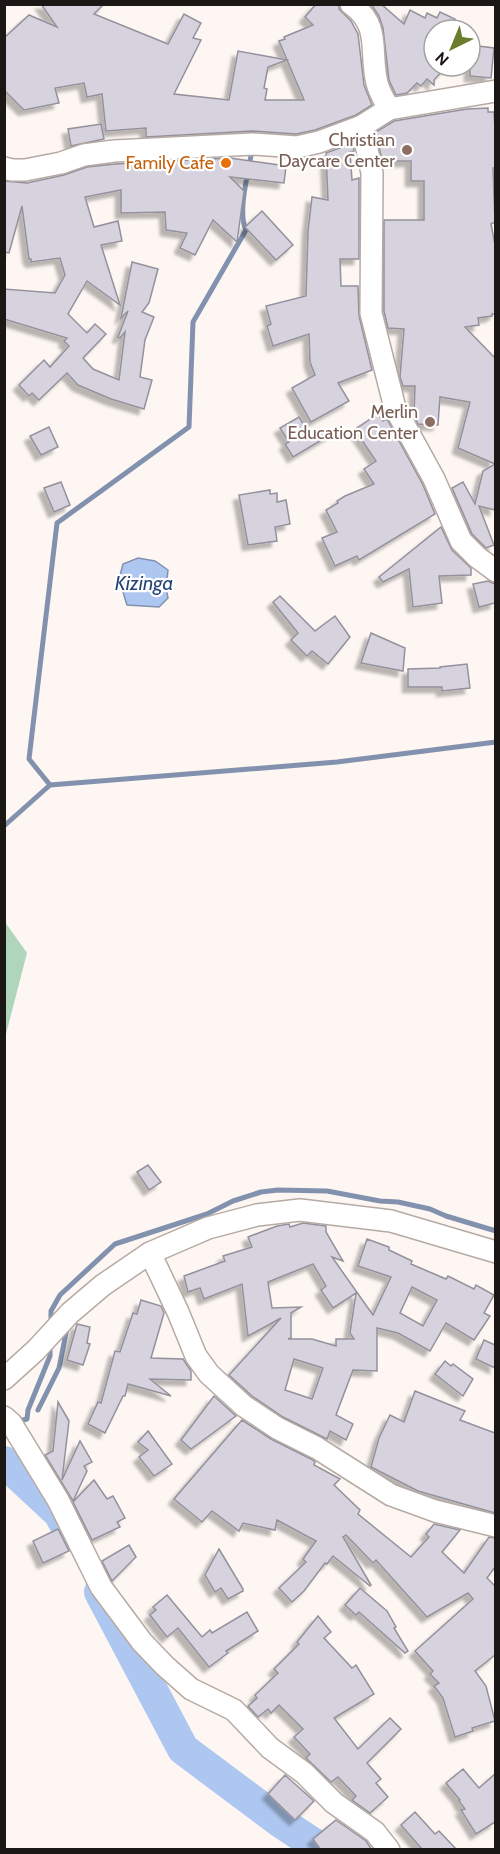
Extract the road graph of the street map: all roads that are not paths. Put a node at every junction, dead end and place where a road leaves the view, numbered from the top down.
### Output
1 (351, 4) edge
2 (495, 91) edge
3 (389, 109) junction
4 (362, 126) junction
5 (4, 168) edge
6 (495, 571) edge
7 (495, 1252) edge
8 (150, 1253) junction
9 (4, 1379) edge
10 (4, 1416) edge
11 (495, 1526) edge
12 (389, 1850) edge

1 - 3 street
2 - 3 street
3 - 4 street
4 - 5 street
4 - 6 street
7 - 8 street
8 - 9 street
8 - 11 street
10 - 12 street

